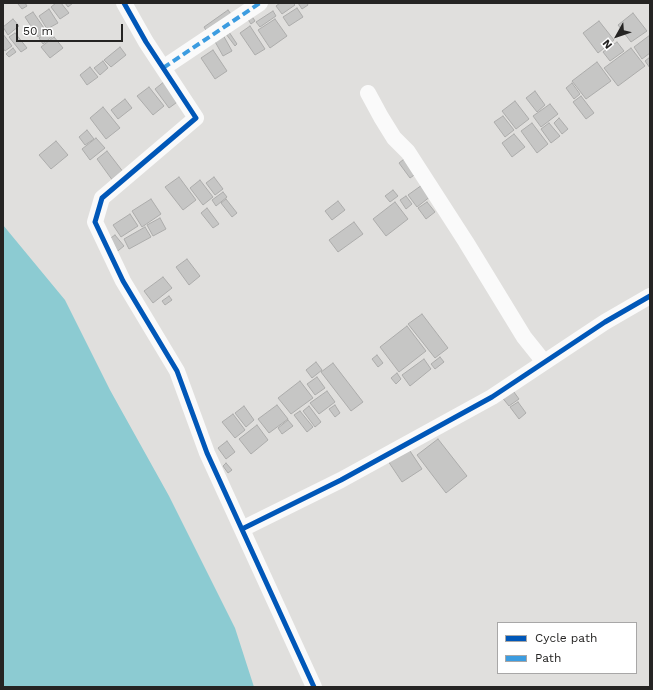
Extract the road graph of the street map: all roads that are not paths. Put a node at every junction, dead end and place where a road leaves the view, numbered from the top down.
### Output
1 (124, 3) edge
2 (260, 3) edge
3 (163, 68) junction
4 (368, 93) dead end
5 (650, 296) edge
6 (544, 362) junction
7 (242, 529) junction
8 (314, 687) edge

1 - 3 street
2 - 3 street
3 - 7 street
4 - 6 street
5 - 6 street
6 - 7 street
7 - 8 street

